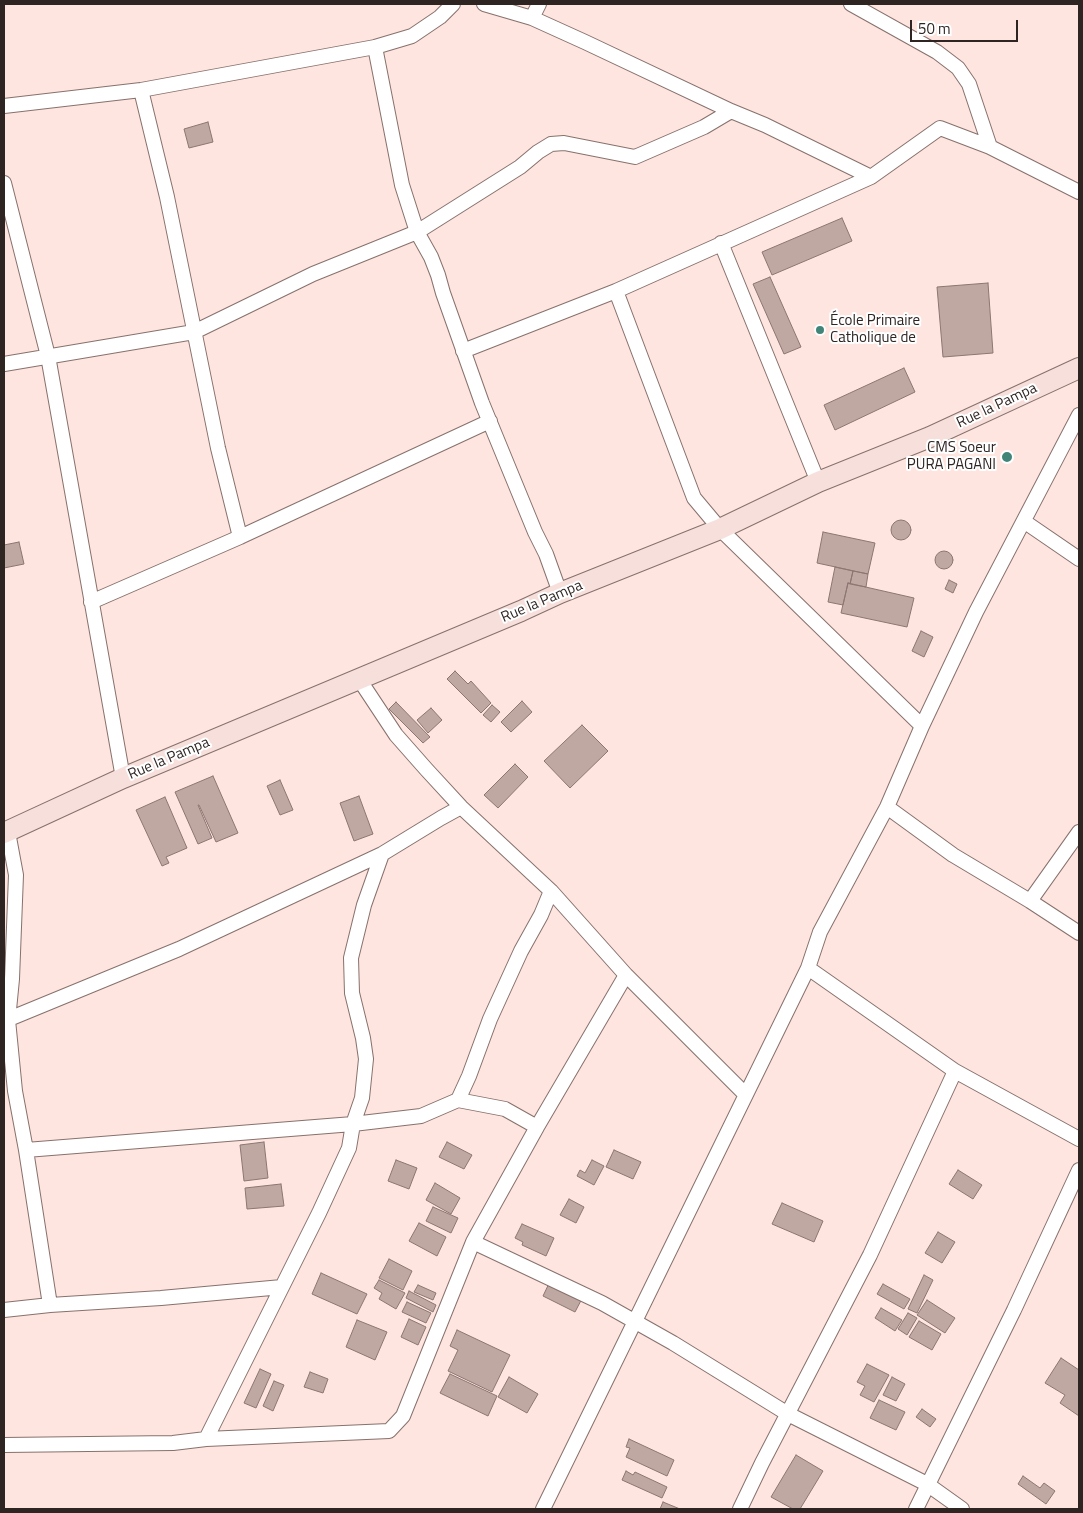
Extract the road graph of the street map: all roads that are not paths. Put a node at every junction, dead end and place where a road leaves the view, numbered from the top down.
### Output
1 (453, 4) edge
2 (484, 4) edge
3 (540, 4) edge
4 (851, 4) edge
5 (532, 18) junction
6 (375, 47) junction
7 (141, 90) junction
8 (4, 106) edge
9 (731, 111) junction
10 (990, 147) junction
11 (871, 177) junction
12 (4, 183) edge
13 (1079, 192) edge
14 (417, 232) junction
15 (721, 243) junction
16 (616, 291) junction
17 (194, 332) junction
18 (463, 351) junction
19 (48, 356) junction
20 (4, 364) edge
21 (1079, 368) edge
22 (1079, 415) edge
23 (490, 421) junction
24 (818, 482) junction
25 (1025, 522) junction
26 (720, 529) junction
27 (240, 537) junction
28 (1079, 559) edge
29 (560, 593) junction
30 (91, 602) junction
31 (359, 679) junction
32 (922, 726) junction
33 (123, 778) junction
34 (461, 807) junction
35 (887, 807) junction
36 (1079, 832) edge
37 (6, 833) edge
38 (382, 854) junction
39 (551, 891) junction
40 (1030, 901) junction
41 (1079, 933) edge
42 (808, 968) junction
43 (626, 975) junction
44 (6, 1020) edge
45 (955, 1071) junction
46 (745, 1094) junction
47 (458, 1100) junction
48 (354, 1124) junction
49 (537, 1127) junction
50 (1079, 1139) edge
51 (26, 1150) junction
52 (1079, 1170) edge
53 (473, 1242) junction
54 (282, 1287) junction
55 (50, 1305) junction
56 (4, 1310) edge
57 (635, 1322) junction
58 (788, 1414) junction
59 (206, 1439) junction
60 (4, 1445) edge
61 (927, 1484) junction
62 (543, 1509) edge
63 (740, 1509) edge
64 (916, 1509) edge
65 (962, 1509) edge

1 - 6 street
2 - 5 street
3 - 5 street
4 - 10 street
5 - 9 street
6 - 7 street
6 - 14 street
7 - 8 street
7 - 17 street
9 - 11 street
9 - 14 street
10 - 11 street
10 - 13 street
11 - 15 street
12 - 19 street
14 - 17 street
14 - 18 street
15 - 16 street
15 - 24 street
16 - 18 street
16 - 26 street
17 - 19 street
17 - 27 street
18 - 23 street
19 - 20 street
19 - 30 street
21 - 24 street, Rue la Pampa
22 - 25 street
23 - 27 street
23 - 29 street
24 - 26 street, Rue la Pampa
25 - 28 street
25 - 32 street
26 - 29 street, Rue la Pampa
26 - 32 street
27 - 30 street
29 - 31 street, Rue la Pampa
30 - 33 street
31 - 33 street, Rue la Pampa
31 - 34 street
32 - 35 street
33 - 37 street, Rue la Pampa
34 - 38 street
34 - 39 street
35 - 40 street
35 - 42 street
36 - 40 street
37 - 44 street
38 - 44 street
38 - 48 street
39 - 43 street
39 - 47 street
40 - 41 street
42 - 45 street
42 - 46 street
43 - 46 street
43 - 49 street
44 - 51 street
45 - 50 street
45 - 58 street
46 - 57 street
47 - 48 street
47 - 49 street
48 - 51 street
48 - 54 street
49 - 53 street
51 - 55 street
52 - 61 street
53 - 57 street
53 - 59 street
54 - 55 street
54 - 59 street
55 - 56 street
57 - 58 street
57 - 62 street
58 - 61 street
58 - 63 street
59 - 60 street
61 - 64 street
61 - 65 street

